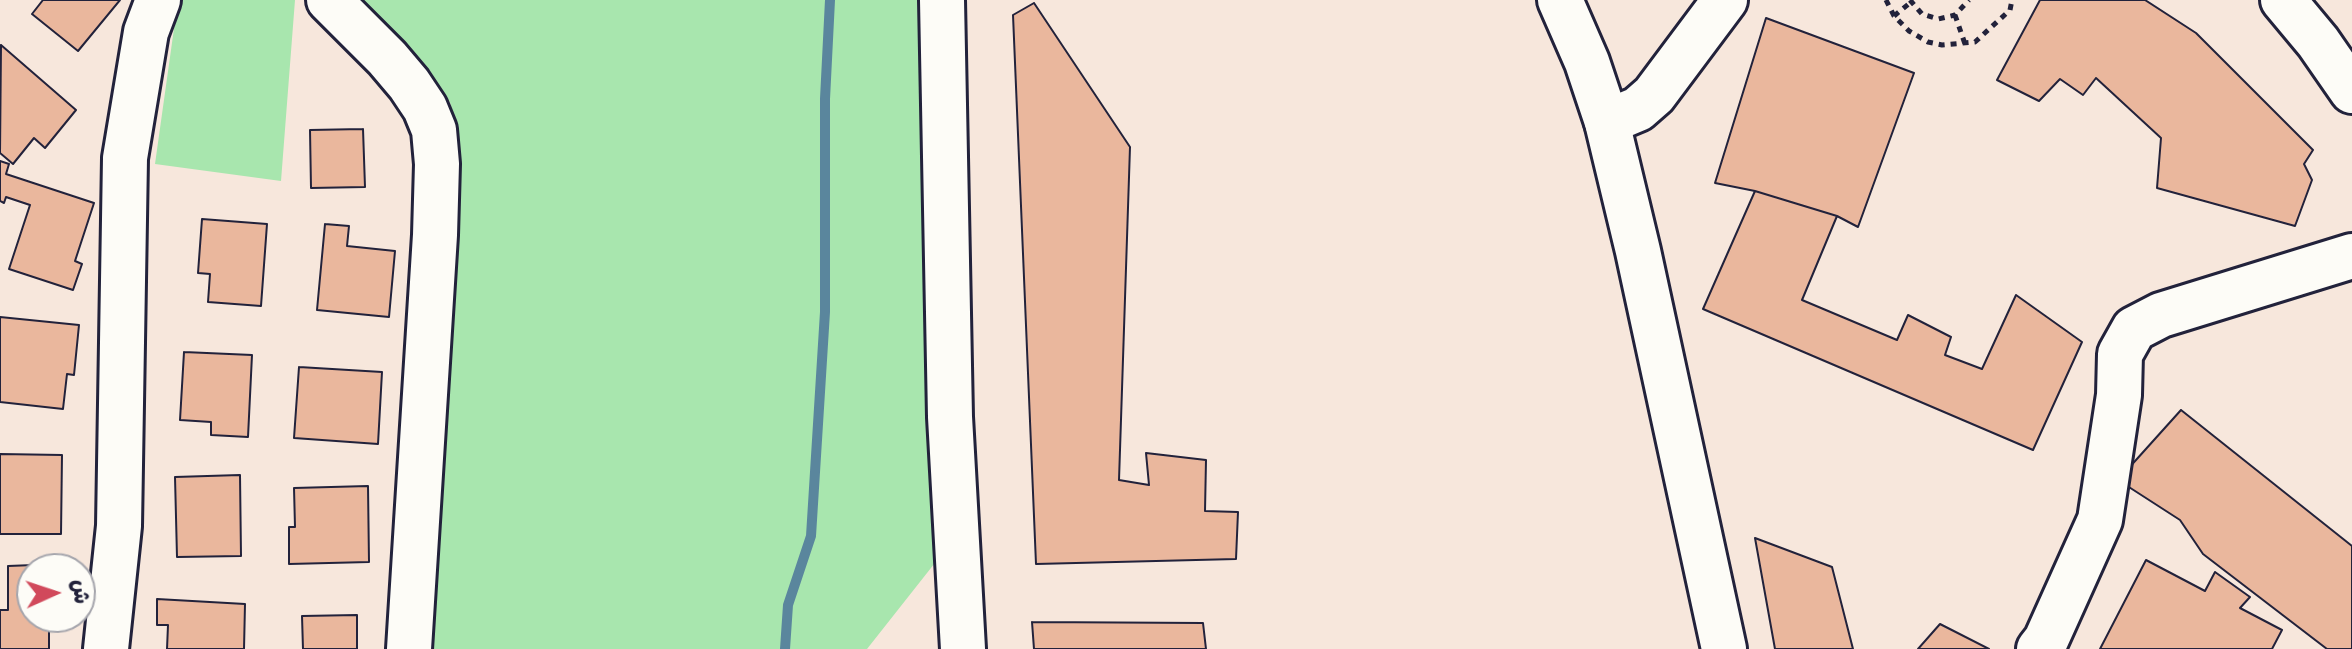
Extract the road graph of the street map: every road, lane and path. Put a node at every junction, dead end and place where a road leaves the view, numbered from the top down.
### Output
1 (158, 0) edge
2 (329, 0) edge
3 (942, 0) edge
4 (1560, 0) edge
5 (1725, 0) edge
6 (1886, 0) edge
7 (1969, 0) edge
8 (2012, 0) edge
9 (2283, 0) edge
10 (1910, 1) edge
11 (1955, 15) junction
12 (1894, 16) junction
13 (1965, 45) junction
14 (2352, 91) edge
15 (1607, 122) junction
16 (2352, 256) edge
17 (106, 649) edge
18 (409, 649) edge
19 (963, 649) edge
20 (1724, 649) edge
21 (2039, 649) edge

1 - 17 street
2 - 18 street
3 - 19 street
4 - 15 street
5 - 15 street
6 - 12 path
7 - 11 path
8 - 13 path
9 - 14 street
10 - 11 path
10 - 12 path
11 - 13 path
12 - 13 path
15 - 20 street
16 - 21 street

